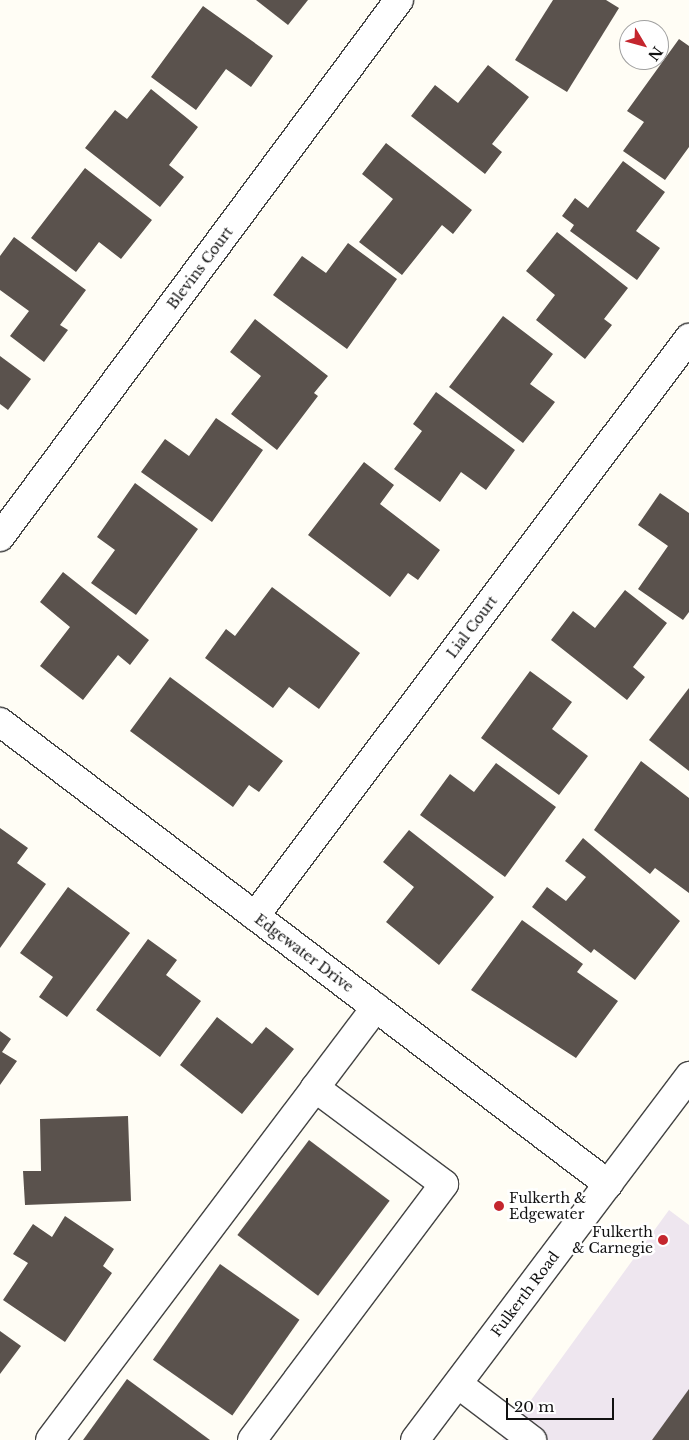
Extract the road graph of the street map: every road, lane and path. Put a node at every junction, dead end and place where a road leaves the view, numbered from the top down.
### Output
1 (399, 0) edge
2 (689, 338) edge
3 (0, 537) edge
4 (0, 722) edge
5 (255, 916) junction
6 (376, 1007) junction
7 (689, 1076) edge
8 (315, 1088) junction
9 (608, 1184) junction
10 (458, 1384) junction
11 (50, 1440) edge
12 (252, 1440) edge
13 (415, 1440) edge
14 (532, 1440) edge

1 - 3 street, Blevins Court
2 - 5 street, Lial Court
4 - 5 street, Edgewater Drive
5 - 6 street, Edgewater Drive
6 - 8 street
6 - 9 street, Edgewater Drive
7 - 9 street, Fulkerth Road
8 - 11 street
8 - 12 street
9 - 10 street, Fulkerth Road
10 - 13 street, Fulkerth Road
10 - 14 street

